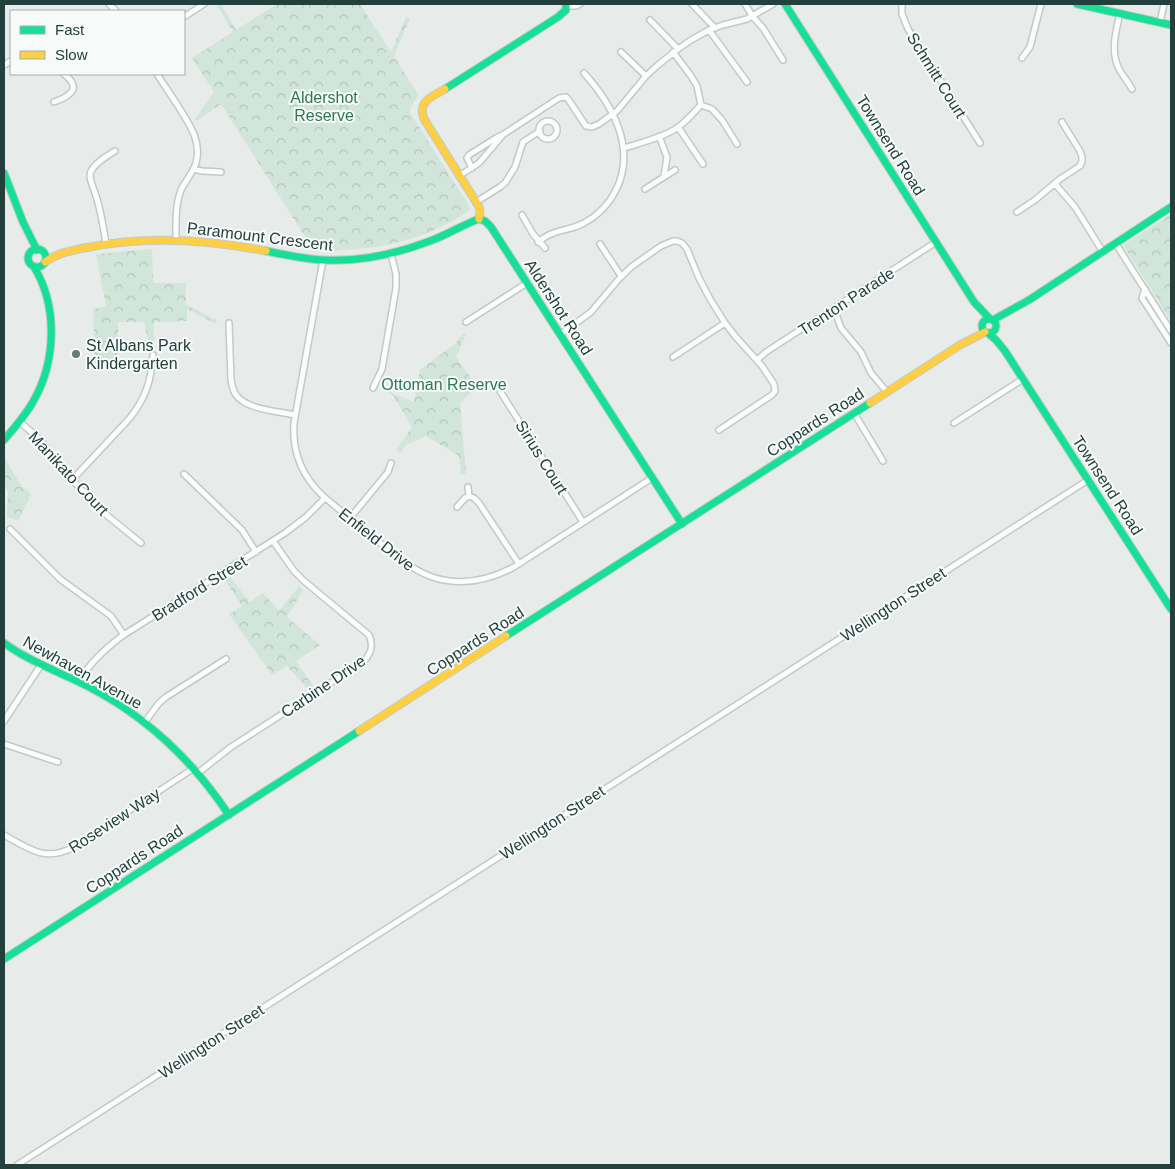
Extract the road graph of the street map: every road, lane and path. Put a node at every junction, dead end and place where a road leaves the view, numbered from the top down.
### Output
1 (202, 4) edge
2 (580, 4) edge
3 (692, 4) edge
4 (744, 4) edge
5 (773, 4) edge
6 (785, 4) edge
7 (902, 4) edge
8 (1041, 4) edge
9 (1081, 4) edge
10 (1164, 4) edge
11 (566, 5) edge
12 (1120, 13) junction
13 (185, 16) edge
14 (753, 17) junction
15 (650, 20) dead end
16 (1160, 22) junction
17 (1171, 25) edge
18 (712, 29) junction
19 (675, 51) junction
20 (621, 52) dead end
21 (1022, 58) dead end
22 (783, 60) dead end
23 (584, 73) dead end
24 (65, 75) edge
25 (158, 75) edge
26 (646, 76) junction
27 (747, 82) dead end
28 (1132, 90) dead end
29 (54, 102) dead end
30 (701, 104) junction
31 (613, 115) junction
32 (1062, 122) dead end
33 (678, 127) junction
34 (540, 131) dead end
35 (504, 134) junction
36 (659, 136) junction
37 (486, 144) junction
38 (737, 144) dead end
39 (980, 144) dead end
40 (624, 148) junction
41 (490, 150) junction
42 (116, 151) dead end
43 (703, 164) dead end
44 (472, 168) junction
45 (194, 169) junction
46 (674, 170) dead end
47 (221, 172) dead end
48 (4, 173) edge
49 (459, 176) junction
50 (664, 176) junction
51 (1055, 184) junction
52 (645, 189) dead end
53 (476, 202) junction
54 (1171, 207) edge
55 (1017, 212) dead end
56 (522, 215) dead end
57 (479, 219) junction
58 (28, 234) junction
59 (176, 240) junction
60 (538, 242) junction
61 (936, 242) junction
62 (106, 244) junction
63 (600, 244) dead end
64 (1116, 244) junction
65 (545, 248) dead end
66 (40, 251) junction
67 (1103, 252) junction
68 (63, 253) junction
69 (30, 254) junction
70 (391, 254) junction
71 (322, 260) junction
72 (45, 263) junction
73 (34, 267) junction
74 (621, 276) junction
75 (42, 283) junction
76 (527, 283) junction
77 (1145, 289) junction
78 (974, 302) junction
79 (834, 309) junction
80 (466, 322) dead end
81 (229, 323) dead end
82 (725, 323) junction
83 (994, 323) junction
84 (985, 329) junction
85 (1171, 331) edge
86 (560, 334) junction
87 (1171, 343) edge
88 (1005, 352) junction
89 (153, 355) dead end
90 (673, 357) dead end
91 (757, 360) junction
92 (1023, 379) junction
93 (373, 388) dead end
94 (500, 391) dead end
95 (887, 392) junction
96 (295, 414) junction
97 (854, 414) junction
98 (20, 422) junction
99 (954, 423) dead end
100 (719, 430) dead end
101 (4, 440) edge
102 (883, 461) dead end
103 (391, 462) dead end
104 (184, 474) dead end
105 (652, 478) junction
106 (72, 480) junction
107 (1088, 480) junction
108 (468, 487) dead end
109 (469, 496) junction
110 (324, 498) junction
111 (457, 507) dead end
112 (350, 518) junction
113 (583, 522) junction
114 (682, 524) junction
115 (10, 529) dead end
116 (274, 541) junction
117 (141, 543) dead end
118 (256, 552) junction
119 (519, 564) junction
120 (1171, 609) edge
121 (124, 635) junction
122 (4, 643) edge
123 (226, 659) dead end
124 (41, 665) junction
125 (79, 682) junction
126 (4, 721) edge
127 (145, 722) junction
128 (4, 744) edge
129 (58, 762) dead end
130 (196, 771) junction
131 (229, 815) junction
132 (4, 835) edge
133 (4, 959) edge
134 (17, 1165) edge

1 - 13 street
2 - 11 street
3 - 18 street
4 - 14 street
5 - 14 street
6 - 61 street, Townsend Road
7 - 39 street, Schmitt Court
8 - 21 street
9 - 12 street
10 - 16 street
11 - 49 street
12 - 16 street
12 - 28 street
14 - 18 street
14 - 22 street
15 - 19 street
16 - 17 street
18 - 19 street
18 - 27 street
19 - 26 street
19 - 30 street
20 - 26 street
23 - 31 street
24 - 29 street
25 - 45 street
26 - 31 street
30 - 33 street
30 - 38 street
31 - 35 street
31 - 40 street
32 - 51 street
33 - 36 street
33 - 43 street
34 - 53 street
35 - 37 street
35 - 41 street
36 - 40 street
36 - 50 street
37 - 41 street
37 - 44 street
40 - 60 street
41 - 44 street
42 - 62 street
44 - 49 street
45 - 47 street
45 - 59 street
46 - 50 street
48 - 58 street
49 - 53 street
50 - 52 street
51 - 55 street
51 - 67 street
53 - 57 street
54 - 64 street
56 - 60 street
57 - 70 street, Paramount Crescent
57 - 76 street, Aldershot Road
58 - 66 street
58 - 69 street
59 - 62 street, Paramount Crescent
59 - 71 street, Paramount Crescent
60 - 65 street
61 - 78 street, Townsend Road
61 - 79 street, Trenton Parade
62 - 68 street, Paramount Crescent
63 - 74 street
64 - 67 street
64 - 77 street
66 - 68 street, Paramount Crescent
66 - 69 street
66 - 72 street
67 - 83 street
68 - 72 street, Paramount Crescent
69 - 73 street
70 - 71 street, Paramount Crescent
70 - 93 street
71 - 96 street, Enfield Drive
72 - 73 street
72 - 75 street
73 - 75 street
74 - 82 street
74 - 86 street
75 - 98 street
76 - 80 street
76 - 86 street, Aldershot Road
77 - 85 street
77 - 87 street
78 - 83 street, Townsend Road
78 - 84 street, Townsend Road
79 - 91 street, Trenton Parade
79 - 95 street
81 - 96 street
82 - 90 street
82 - 91 street
83 - 84 street
83 - 84 street
83 - 88 street, Townsend Road
84 - 88 street, Townsend Road
84 - 95 street, Coppards Road
86 - 105 street, Aldershot Road
88 - 92 street, Townsend Road
89 - 106 street
91 - 100 street
92 - 99 street
92 - 107 street, Townsend Road
94 - 113 street, Sirius Court
95 - 97 street, Coppards Road
96 - 110 street, Enfield Drive
97 - 102 street
97 - 114 street, Coppards Road
98 - 101 street
98 - 106 street, Manikato Court
103 - 112 street
104 - 118 street
105 - 113 street, Enfield Drive
105 - 114 street, Aldershot Road
106 - 117 street, Manikato Court
107 - 120 street, Townsend Road
107 - 134 street, Wellington Street
108 - 109 street
109 - 111 street
109 - 119 street
110 - 112 street, Enfield Drive
110 - 116 street, Bradford Street
112 - 119 street, Enfield Drive
113 - 119 street, Enfield Drive
114 - 131 street, Coppards Road
115 - 121 street
116 - 118 street, Bradford Street
116 - 130 street, Carbine Drive
118 - 121 street, Bradford Street
121 - 125 street, Bradford Street
122 - 124 street, Newhaven Avenue
123 - 127 street
124 - 125 street, Newhaven Avenue
124 - 126 street
125 - 127 street, Newhaven Avenue
127 - 130 street, Newhaven Avenue
128 - 129 street
130 - 131 street, Newhaven Avenue
130 - 132 street, Roseview Way
131 - 133 street, Coppards Road

